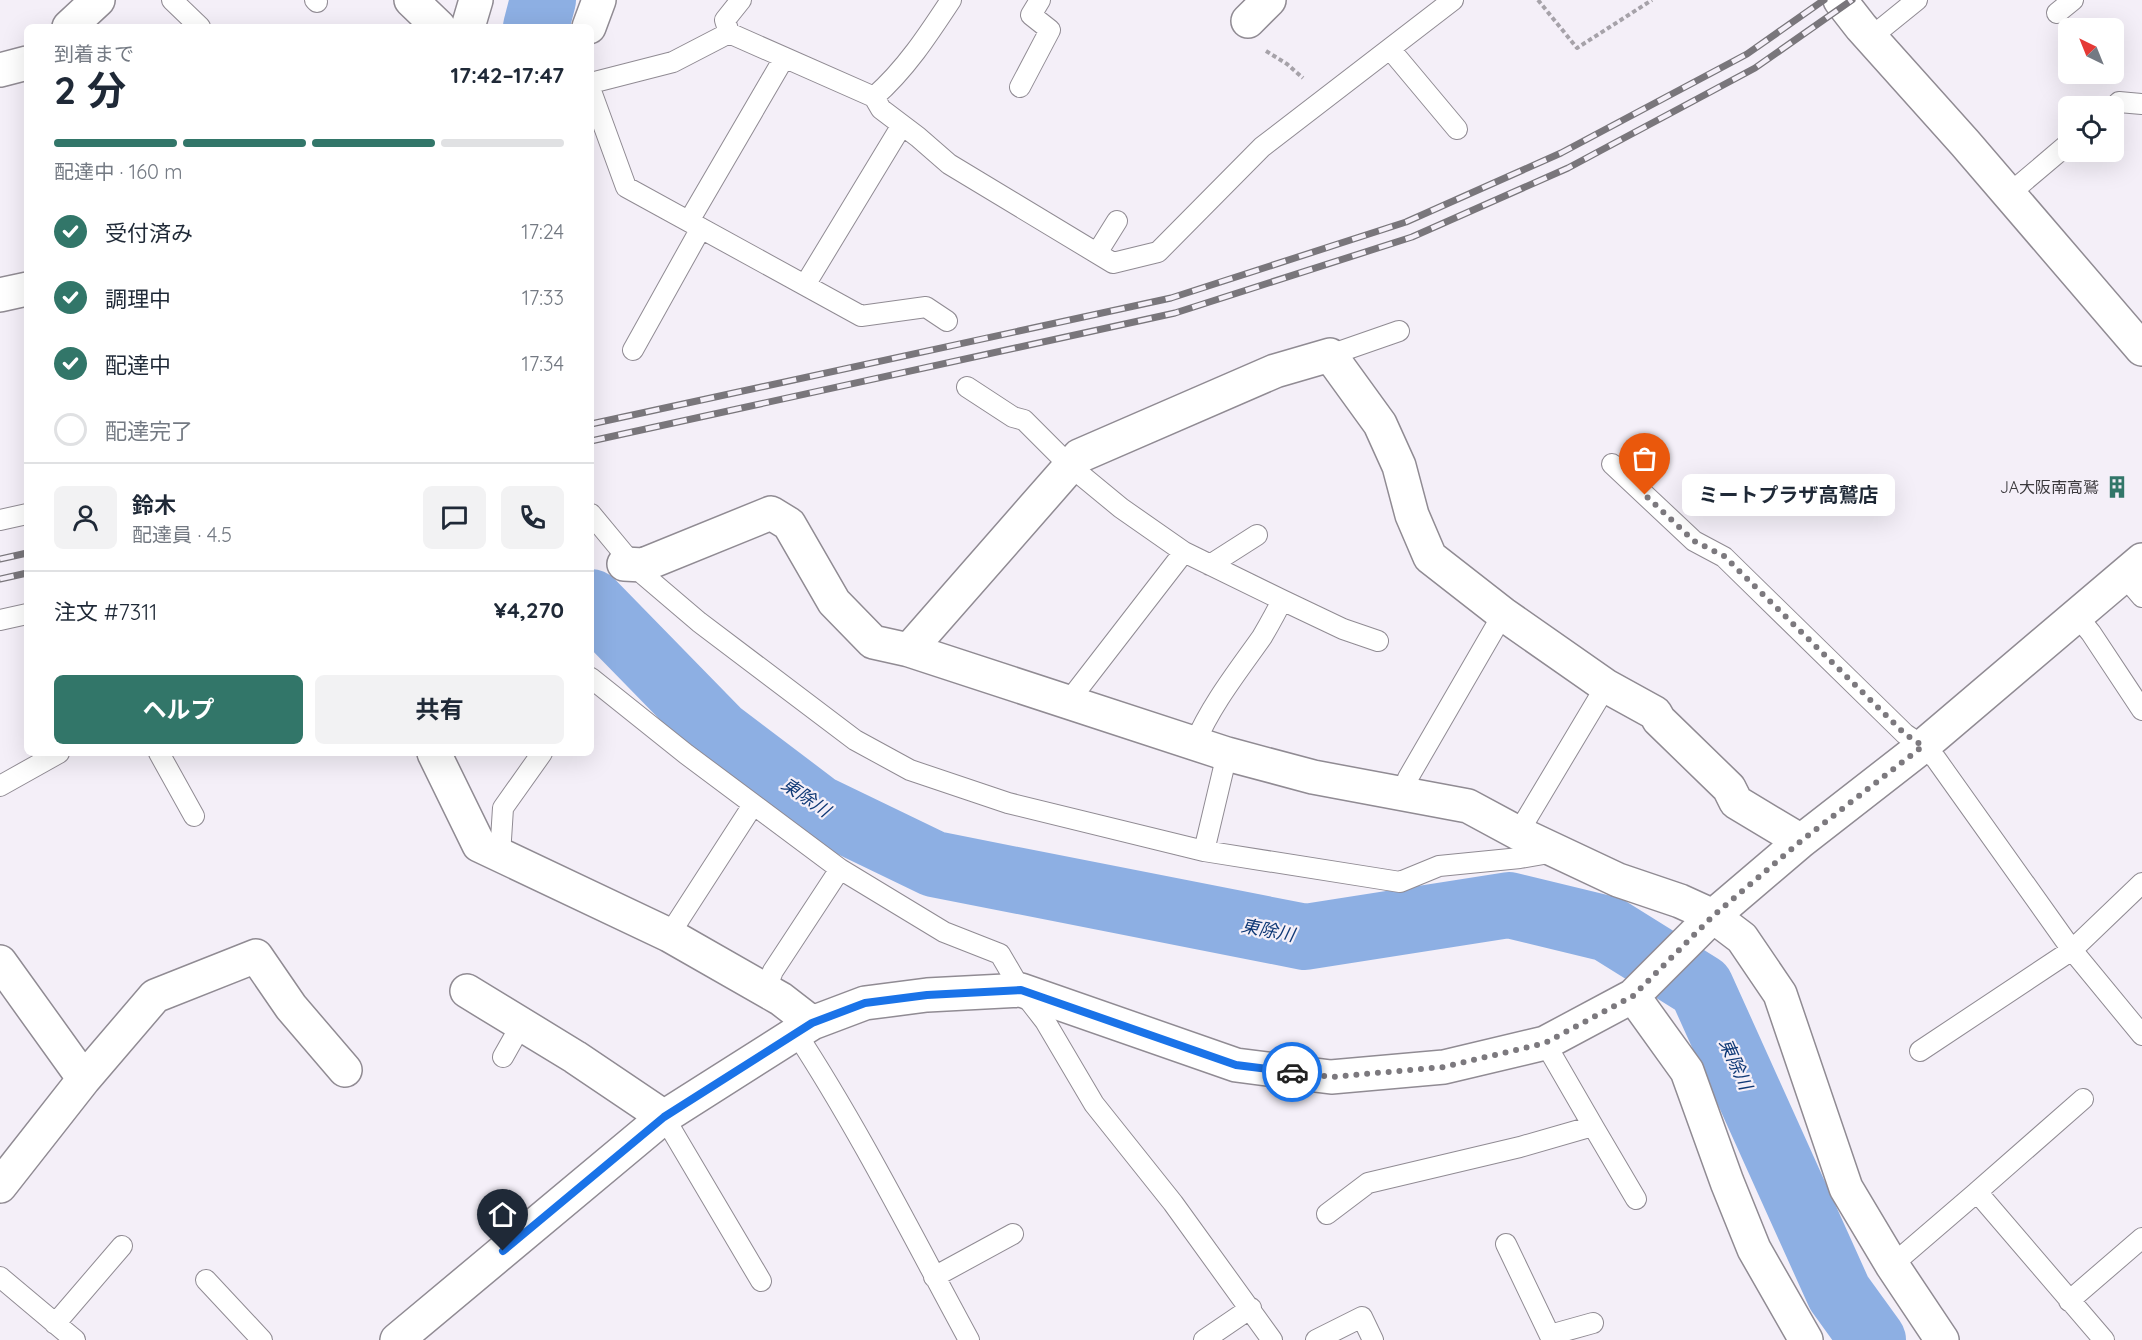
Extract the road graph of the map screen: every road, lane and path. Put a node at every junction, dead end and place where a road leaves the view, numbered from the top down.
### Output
1 (98, 0) edge
2 (172, 0) edge
3 (411, 0) edge
4 (476, 0) edge
5 (599, 0) edge
6 (741, 0) edge
7 (951, 0) edge
8 (1040, 0) edge
9 (1453, 0) edge
10 (1538, 0) edge
11 (1652, 0) edge
12 (1840, 0) edge
13 (1917, 0) edge
14 (2073, 0) edge
15 (1258, 10) edge
16 (2057, 13) dead end
17 (72, 24) edge
18 (197, 24) edge
19 (437, 24) edge
20 (469, 24) edge
21 (590, 24) edge
22 (729, 33) junction
23 (1870, 38) junction
24 (1390, 49) junction
25 (784, 58) junction
26 (24, 64) edge
27 (0, 70) edge
28 (594, 83) edge
29 (1020, 87) dead end
30 (874, 98) junction
31 (1327, 98) junction
32 (594, 99) edge
33 (2124, 102) edge
34 (2142, 104) edge
35 (902, 125) junction
36 (1457, 129) dead end
37 (2058, 152) edge
38 (2009, 194) junction
39 (1117, 221) dead end
40 (695, 225) junction
41 (1097, 254) junction
42 (804, 285) junction
43 (24, 290) edge
44 (0, 296) edge
45 (947, 321) dead end
46 (1399, 331) dead end
47 (2142, 349) edge
48 (633, 350) dead end
49 (1330, 355) junction
50 (968, 387) dead end
51 (1612, 464) dead end
52 (1070, 466) junction
53 (24, 515) edge
54 (594, 518) edge
55 (0, 520) edge
56 (1257, 535) dead end
57 (1184, 552) junction
58 (629, 564) junction
59 (1210, 564) junction
60 (2136, 578) edge
61 (1282, 600) junction
62 (1503, 614) junction
63 (24, 615) edge
64 (2077, 616) junction
65 (0, 620) edge
66 (1378, 641) dead end
67 (909, 651) junction
68 (594, 683) edge
69 (1606, 686) junction
70 (1068, 702) junction
71 (2142, 710) edge
72 (1195, 743) junction
73 (1923, 746) junction
74 (1227, 754) junction
75 (54, 756) edge
76 (161, 756) edge
77 (435, 756) edge
78 (540, 756) edge
79 (0, 786) edge
80 (1404, 794) junction
81 (753, 805) junction
82 (194, 816) dead end
83 (1518, 832) junction
84 (1801, 841) junction
85 (1204, 851) junction
86 (1558, 852) junction
87 (500, 855) junction
88 (840, 869) junction
89 (2142, 883) edge
90 (1713, 916) junction
91 (669, 935) junction
92 (2072, 950) junction
93 (0, 962) edge
94 (1021, 990) junction
95 (765, 991) junction
96 (467, 992) dead end
97 (1633, 996) junction
98 (521, 1025) junction
99 (804, 1028) junction
100 (2142, 1035) edge
101 (1545, 1043) junction
102 (1920, 1051) dead end
103 (503, 1057) dead end
104 (345, 1070) dead end
105 (84, 1079) junction
106 (2083, 1099) dead end
107 (664, 1117) junction
108 (1593, 1126) junction
109 (0, 1186) edge
110 (1977, 1192) junction
111 (1636, 1199) dead end
112 (1327, 1214) dead end
113 (1013, 1234) dead end
114 (2142, 1238) edge
115 (1506, 1244) dead end
116 (122, 1246) dead end
117 (1892, 1265) junction
118 (0, 1277) edge
119 (934, 1277) junction
120 (206, 1280) dead end
121 (761, 1281) dead end
122 (2069, 1300) junction
123 (1251, 1308) junction
124 (1593, 1323) dead end
125 (55, 1324) junction
126 (1551, 1338) edge
127 (1804, 1339) edge
128 (75, 1340) edge
129 (262, 1340) edge
130 (396, 1340) edge
131 (969, 1340) edge
132 (1204, 1340) edge
133 (1272, 1340) edge
134 (1316, 1340) edge
135 (1373, 1340) edge
136 (1942, 1340) edge
137 (2104, 1340) edge

1 - 17 street
2 - 18 lane
3 - 19 street
4 - 20 street
5 - 21 street
6 - 22 lane
7 - 30 lane
8 - 29 lane
9 - 24 lane
10 - 11 path
12 - 23 street
13 - 23 lane
14 - 16 lane
15 - 31 path
22 - 25 lane
22 - 28 lane
23 - 38 street
24 - 31 lane
24 - 36 lane
25 - 30 lane
25 - 40 lane
26 - 27 street
30 - 35 lane
31 - 41 lane
32 - 40 lane
33 - 34 lane
35 - 41 lane
35 - 42 lane
37 - 38 lane
38 - 47 street
39 - 41 lane
40 - 42 lane
40 - 48 lane
42 - 45 lane
43 - 44 street
46 - 49 lane
49 - 52 street
49 - 62 street
50 - 52 lane
51 - 73 lane
52 - 57 lane
52 - 67 street
53 - 55 lane
54 - 58 lane
56 - 59 lane
57 - 59 lane
57 - 70 lane
58 - 67 street
58 - 85 lane
59 - 61 lane
60 - 64 street
61 - 66 lane
61 - 72 lane
62 - 69 street
62 - 80 lane
63 - 65 lane
64 - 71 lane
64 - 73 street
67 - 70 street
68 - 81 lane
69 - 83 lane
69 - 84 street
70 - 72 street
72 - 74 street
73 - 84 street
73 - 92 lane
74 - 80 street
74 - 85 lane
75 - 79 lane
76 - 82 lane
77 - 87 street
78 - 87 lane
80 - 83 street
81 - 88 lane
81 - 91 lane
83 - 86 street
84 - 90 street
85 - 86 lane
86 - 90 street
87 - 91 street
88 - 94 lane
88 - 95 lane
89 - 92 lane
90 - 97 street
90 - 117 street
91 - 95 street
92 - 100 lane
92 - 102 lane
93 - 105 street
94 - 99 street
94 - 101 street
94 - 123 lane
95 - 99 street
96 - 98 street
97 - 101 street
97 - 127 street
98 - 103 lane
98 - 107 street
99 - 107 street
99 - 119 lane
101 - 108 lane
104 - 105 street
105 - 109 street
106 - 110 lane
107 - 121 lane
107 - 130 street
108 - 111 lane
108 - 112 lane
110 - 117 lane
110 - 122 lane
113 - 119 lane
114 - 122 lane
115 - 126 lane
116 - 125 lane
117 - 136 street
118 - 125 lane
119 - 131 lane
120 - 129 lane
122 - 137 lane
123 - 132 lane
123 - 133 lane
124 - 126 lane
125 - 128 lane
134 - 135 lane

